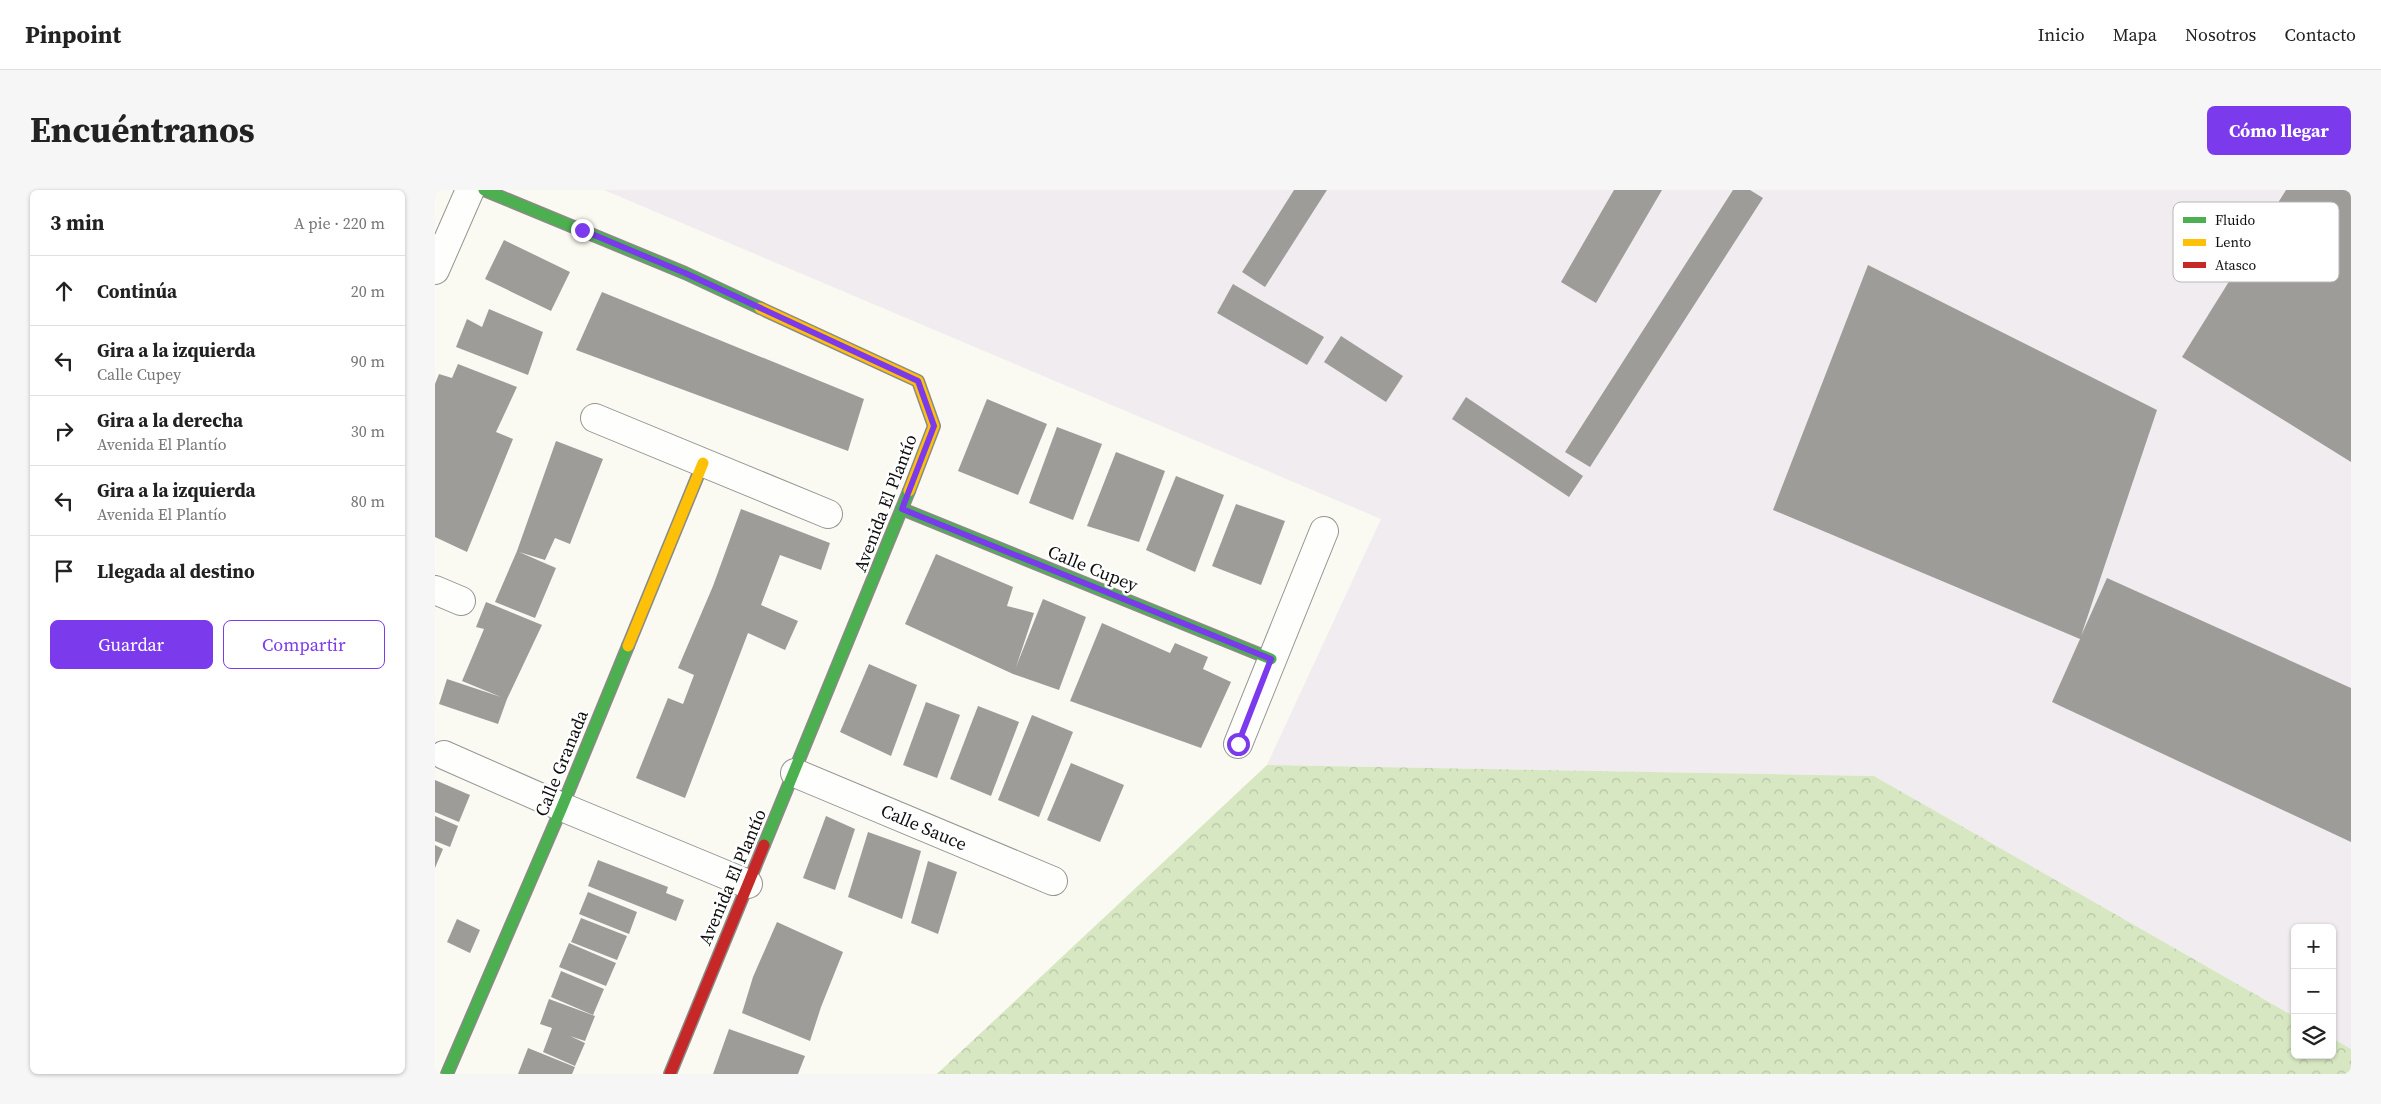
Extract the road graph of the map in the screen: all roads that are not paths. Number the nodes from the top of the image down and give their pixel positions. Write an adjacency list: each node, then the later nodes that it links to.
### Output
1 (470, 190): 3 (street)
2 (485, 190): 6 (street, Avenida El Plantío)
3 (435, 270)
4 (595, 418): 5 (street)
5 (703, 463): 7 (street); 15 (street, Calle Granada)
6 (902, 509): 11 (street, Calle Cupey); 14 (street, Avenida El Plantío)
7 (828, 514)
8 (1324, 531): 11 (street)
9 (435, 590): 10 (street)
10 (461, 601)
11 (1271, 659): 12 (street)
12 (1238, 744)
13 (444, 755): 15 (street)
14 (795, 773): 16 (street, Calle Sauce); 17 (street, Avenida El Plantío)
15 (562, 807): 17 (street); 18 (street, Calle Granada)
16 (1053, 881)
17 (748, 884): 19 (street, Avenida El Plantío)
18 (447, 1074)
19 (670, 1074)

